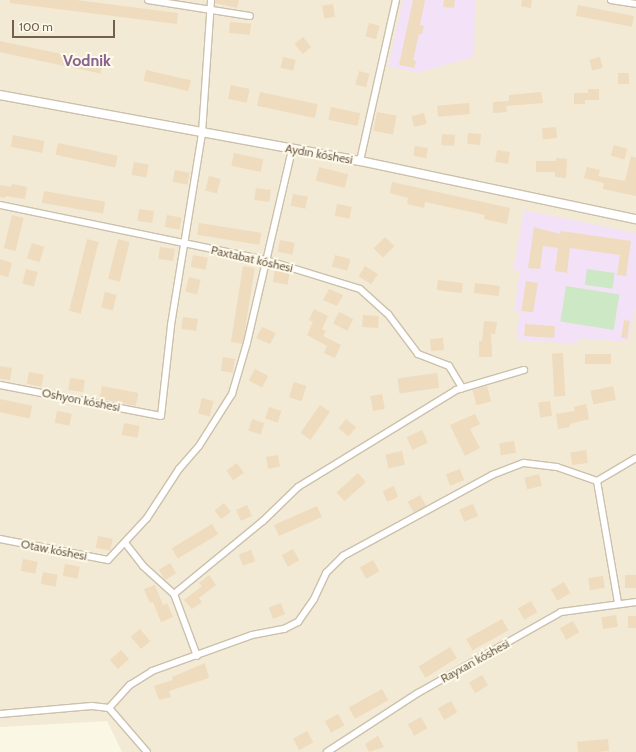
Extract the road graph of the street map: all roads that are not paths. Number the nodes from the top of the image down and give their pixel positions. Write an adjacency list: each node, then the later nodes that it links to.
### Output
1 (148, 0): 6 (street)
2 (210, 0): 6 (street)
3 (396, 0): 11 (street)
4 (611, 0): 5 (street)
5 (636, 4)
6 (209, 9): 7 (street); 9 (street)
7 (250, 16)
8 (0, 96): 9 (street, Aydın kóshesi)
9 (202, 133): 10 (street, Aydın kóshesi); 14 (street)
10 (292, 150): 11 (street, Aydın kóshesi); 15 (street)
11 (360, 161): 13 (street, Aydın kóshesi)
12 (0, 205): 14 (street, Paxtabat kóshesi)
13 (636, 219)
14 (186, 244): 15 (street, Paxtabat kóshesi); 17 (street, Oshyon kóshesi)
15 (266, 260): 18 (street, Paxtabat kóshesi); 22 (street)
16 (524, 370): 18 (street)
17 (0, 384)
18 (462, 388): 23 (street)
19 (636, 458): 20 (street)
20 (597, 481): 24 (street); 26 (street)
21 (0, 539): 22 (street, Otaw kóshesi)
22 (126, 544): 23 (street)
23 (174, 594): 26 (street)
24 (618, 602): 25 (street, Rayxan kóshesi); 30 (street, Rayxan kóshesi)
25 (636, 602)
26 (197, 656): 27 (street)
27 (109, 708): 28 (street); 29 (street)
28 (0, 714)
29 (147, 752)
30 (326, 752)

